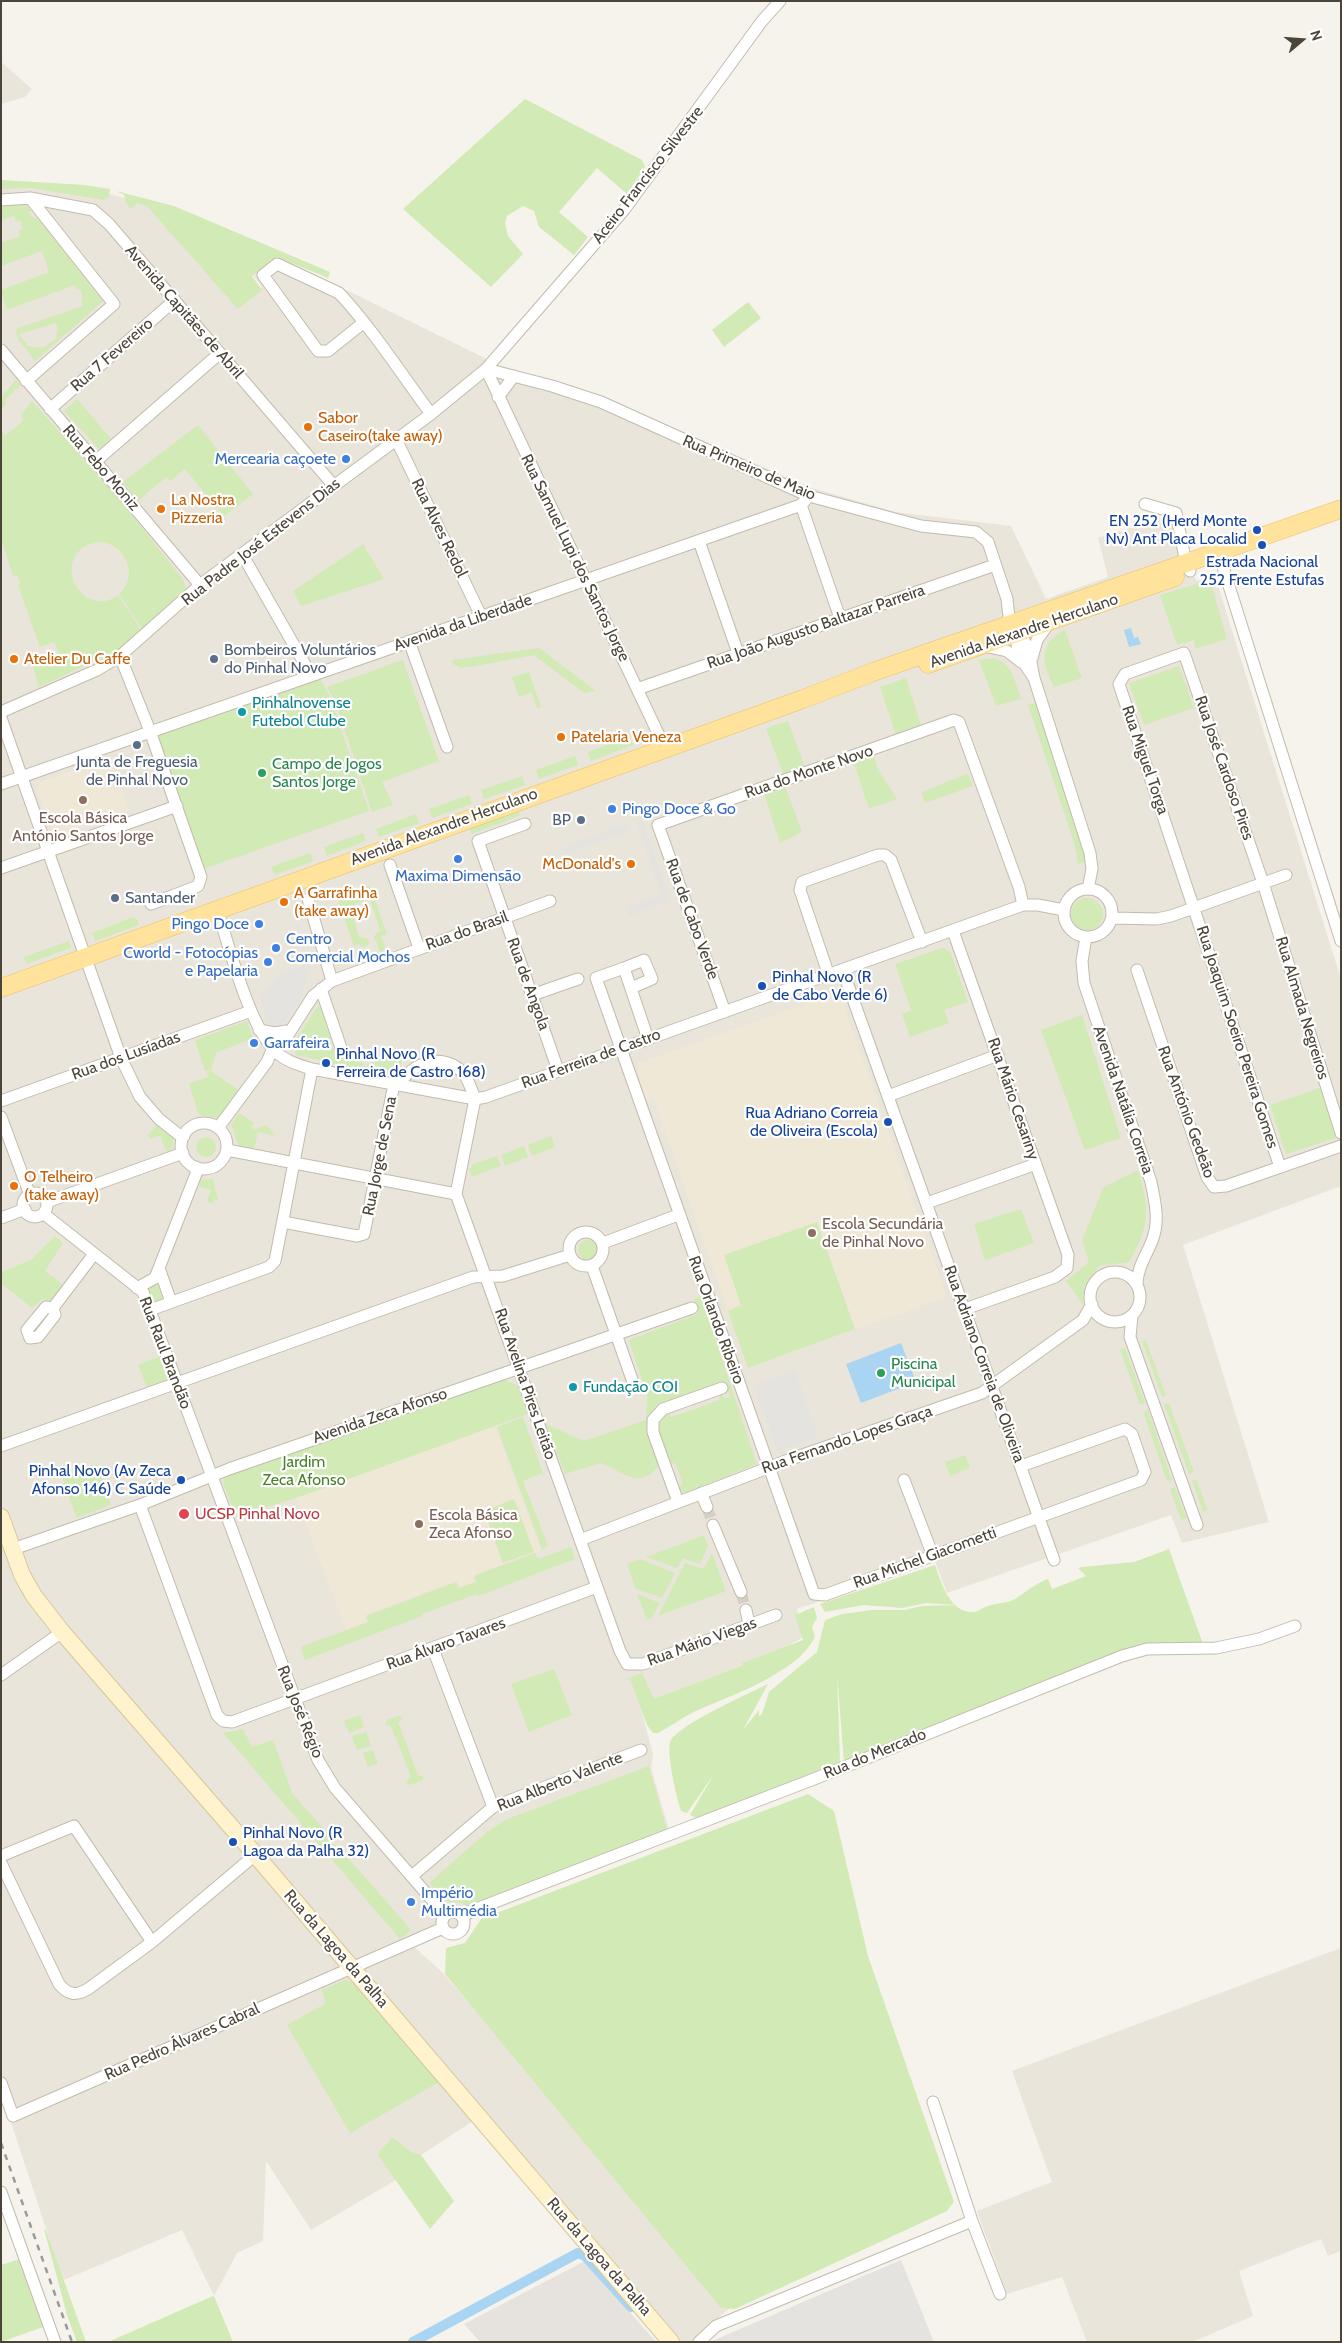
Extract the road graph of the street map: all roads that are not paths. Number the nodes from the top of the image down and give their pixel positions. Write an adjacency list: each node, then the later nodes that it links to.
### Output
1 (780, 1): 9 (street, Aceiro Francisco Silvestre)
2 (30, 198): 3 (street, Avenida Capitães de Abril); 4 (street, Avenida Capitães de Abril); 11 (street)
3 (1, 200)
4 (174, 300): 7 (street, Avenida Capitães de Abril); 13 (street, Rua 7 Fevereiro)
5 (363, 324): 5 (street); 14 (street)
6 (1, 350): 8 (street, Rua Febo Moniz)
7 (220, 353): 16 (street); 17 (street, Avenida Capitães de Abril)
8 (5, 363): 11 (street, Rua Febo Moniz)
9 (486, 369): 10 (street, Rua Primeiro de Maio); 12 (street, Rua Samuel Lupi dos Santos Jorge); 14 (street, Rua Padre José Estevens Dias)
10 (514, 376): 12 (street); 18 (street, Rua Primeiro de Maio)
11 (26, 381): 13 (street, Rua Febo Moniz)
12 (498, 397): 27 (street, Rua Samuel Lupi dos Santos Jorge)
13 (50, 409): 16 (street, Rua Febo Moniz)
14 (430, 414): 15 (street, Rua Padre José Estevens Dias)
15 (396, 439): 17 (street, Rua Padre José Estevens Dias); 29 (street, Rua Alves Redol)
16 (96, 461): 28 (street, Rua Febo Moniz)
17 (334, 486): 24 (street, Rua Padre José Estevens Dias)
18 (809, 496): 20 (street, Avenida da Liberdade); 25 (street, Rua Primeiro de Maio)
19 (1145, 504): 26 (street)
20 (801, 505): 22 (street, Avenida da Liberdade); 30 (street)
21 (1341, 509): 23 (main road, Avenida Alexandre Herculano)
22 (699, 541): 27 (street, Avenida da Liberdade); 35 (street)
23 (1218, 553): 26 (main road, Avenida Alexandre Herculano); 69 (street)
24 (242, 554): 28 (street, Rua Padre José Estevens Dias); 39 (street)
25 (995, 565): 30 (street, Rua João Augusto Baltazar Parreira); 32 (street, Rua Primeiro de Maio)
26 (1188, 566): 31 (main road, Avenida Alexandre Herculano); 32 (main road, Avenida Alexandre Herculano)
27 (587, 580): 29 (street, Avenida da Liberdade); 40 (street, Rua Samuel Lupi dos Santos Jorge)
28 (200, 585): 37 (street, Rua Padre José Estevens Dias)
29 (481, 616): 33 (street, Avenida da Liberdade)
30 (840, 618): 35 (street, Rua João Augusto Baltazar Parreira)
31 (1049, 622): 32 (main road, Avenida Alexandre Herculano); 38 (street)
32 (1017, 627): 34 (main road, Avenida Alexandre Herculano); 38 (street); 41 (main road, Avenida Alexandre Herculano)
33 (409, 642): 39 (street, Avenida da Liberdade); 45 (street)
34 (982, 646): 38 (street); 41 (main road, Avenida Alexandre Herculano)
35 (738, 653): 40 (street, Rua João Augusto Baltazar Parreira)
36 (1184, 653): 56 (street, Rua José Cardoso Pires); 62 (street, Rua Miguel Torga)
37 (120, 656): 42 (street, Rua Padre José Estevens Dias); 44 (street)
38 (1030, 670): 57 (street)
39 (311, 675): 44 (street, Avenida da Liberdade)
40 (637, 689): 46 (street, Rua Samuel Lupi dos Santos Jorge)
41 (802, 699): 46 (main road, Avenida Alexandre Herculano)
42 (1, 712)
43 (1, 718): 47 (street)
44 (150, 731): 47 (street, Avenida da Liberdade); 49 (street)
45 (447, 747)
46 (665, 748): 63 (main road, Avenida Alexandre Herculano)
47 (23, 777): 48 (street, Avenida da Liberdade); 52 (street)
48 (1, 784)
49 (177, 806): 52 (street); 60 (street)
50 (525, 824): 65 (street, Rua de Angola)
51 (658, 825): 61 (street, Rua do Monte Novo); 84 (street, Rua de Cabo Verde)
52 (49, 850): 54 (street); 72 (street)
53 (390, 865): 71 (street)
54 (1, 868)
55 (1286, 876): 56 (street)
56 (1263, 883): 62 (street); 102 (street, Rua Almada Negreiros)
57 (1088, 889): 64 (street); 66 (street)
58 (308, 899): 78 (street)
59 (550, 901): 65 (street, Rua do Brasil)
60 (151, 904)
61 (1023, 905): 64 (street, Rua Ferreira de Castro); 67 (street, Rua Ferreira de Castro)
62 (1195, 906): 66 (street); 110 (street, Rua Joaquim Soeiro Pereira Gomes)
63 (217, 910): 72 (main road, Avenida Alexandre Herculano); 83 (street, Rua Ferreira de Castro)
64 (1064, 910): 68 (street)
65 (504, 918): 71 (street, Rua do Brasil); 82 (street, Rua de Angola)
66 (1112, 918): 68 (street)
67 (953, 931): 70 (street, Rua Ferreira de Castro); 91 (street, Rua Mário Cesariny)
68 (1086, 937): 124 (street, Avenida Natália Correia)
69 (1341, 941)
70 (922, 942): 75 (street, Rua Ferreira de Castro); 76 (street)
71 (419, 948): 78 (street, Rua do Brasil)
72 (86, 957): 79 (main road, Avenida Alexandre Herculano); 92 (street)
73 (624, 968): 80 (street); 80 (street); 90 (street, Rua Orlando Ribeiro)
74 (1137, 970): 110 (street, Rua António Gedeão)
75 (843, 971): 76 (street, Rua Ferreira de Castro); 97 (street, Rua Adriano Correia de Oliveira)
76 (830, 976): 84 (street, Rua Ferreira de Castro)
77 (578, 979): 82 (street)
78 (332, 981): 81 (street, Rua do Brasil)
79 (1, 988)
80 (631, 988): 87 (street)
81 (321, 989): 86 (street, Rua do Brasil); 89 (street)
82 (532, 995): 95 (street, Rua de Angola)
83 (251, 1012): 85 (street, Rua Ferreira de Castro); 92 (street, Rua dos Lusíadas)
84 (725, 1012): 87 (street, Rua Ferreira de Castro)
85 (259, 1030): 86 (street); 88 (street, Rua Ferreira de Castro)
86 (288, 1032): 88 (street, Rua do Brasil); 93 (street)
87 (648, 1039): 90 (street, Rua Ferreira de Castro)
88 (273, 1048): 93 (street, Rua Ferreira de Castro); 101 (street, Rua do Brasil)
89 (341, 1048)
90 (620, 1048): 95 (street, Rua Ferreira de Castro); 118 (street, Rua Orlando Ribeiro)
91 (998, 1055): 97 (street); 108 (street, Rua Mário Cesariny)
92 (121, 1058): 99 (street, Rua dos Lusíadas); 103 (street)
93 (293, 1062): 94 (street, Rua Ferreira de Castro)
94 (312, 1069): 96 (street, Rua Ferreira de Castro); 107 (street)
95 (558, 1070): 98 (street, Rua Ferreira de Castro)
96 (396, 1084): 98 (street, Rua Ferreira de Castro); 98 (street); 111 (street, Rua Jorge de Sena)
97 (888, 1096): 115 (street, Rua Adriano Correia de Oliveira)
98 (475, 1099): 112 (street)
99 (1, 1101)
100 (1, 1117): 113 (street)
101 (218, 1128): 103 (street); 105 (street)
102 (1341, 1133)
103 (184, 1136): 106 (street)
104 (1341, 1146): 110 (street)
105 (227, 1150): 107 (street); 109 (street)
106 (183, 1152): 109 (street); 114 (street)
107 (296, 1163): 111 (street); 120 (street)
108 (1036, 1164): 115 (street); 136 (street, Rua Mário Cesariny)
109 (196, 1167): 126 (street)
110 (1280, 1167)
111 (376, 1179): 112 (street); 120 (street, Rua Jorge de Sena)
112 (456, 1194): 128 (street, Rua Avelina Pires Leitão)
113 (30, 1195): 114 (street); 116 (street)
114 (47, 1202): 117 (street)
115 (927, 1203): 136 (street, Rua Adriano Correia de Oliveira)
116 (24, 1209): 117 (street); 119 (street)
117 (44, 1214): 122 (street, Rua Raul Brandão)
118 (678, 1215): 121 (street); 149 (street, Rua Orlando Ribeiro)
119 (1, 1218)
120 (283, 1222): 131 (street)
121 (603, 1243): 123 (street); 125 (street)
122 (94, 1254): 130 (street, Rua Raul Brandão); 133 (street)
123 (570, 1255): 125 (street); 128 (street)
124 (1142, 1262): 127 (street); 129 (street, Avenida Natália Correia)
125 (592, 1266): 140 (street)
126 (159, 1268): 130 (street); 131 (street)
127 (1123, 1273): 129 (street); 132 (street)
128 (488, 1278): 142 (street, Rua Avelina Pires Leitão); 143 (street)
129 (1137, 1285): 137 (street)
130 (137, 1288): 135 (street, Rua Raul Brandão)
131 (171, 1302): 135 (street)
132 (1092, 1304): 138 (street, Rua Fernando Lopes Graça); 139 (street)
133 (53, 1308)
134 (692, 1308): 140 (street, Avenida Zeca Afonso)
135 (150, 1310): 143 (street, Rua Raul Brandão)
136 (965, 1310): 145 (street, Rua Adriano Correia de Oliveira)
137 (1132, 1316): 139 (street); 141 (street)
138 (1083, 1320): 139 (street); 145 (street, Rua Fernando Lopes Graça)
139 (1107, 1320): 141 (street)
140 (616, 1334): 142 (street, Avenida Zeca Afonso); 144 (street)
141 (1130, 1337): 159 (street)
142 (518, 1368): 150 (street, Avenida Zeca Afonso); 160 (street, Rua Avelina Pires Leitão)
143 (178, 1383): 147 (street); 150 (street, Rua Raul Brandão)
144 (634, 1385)
145 (992, 1387): 148 (street, Rua Adriano Correia de Oliveira); 149 (street, Rua Fernando Lopes Graça)
146 (722, 1388): 153 (street)
147 (1, 1446)
148 (1021, 1466): 157 (street, Rua Adriano Correia de Oliveira); 157 (street, Rua Michel Giacometti)
149 (769, 1468): 152 (street, Rua Fernando Lopes Graça); 165 (street, Rua Orlando Ribeiro)
150 (212, 1476): 154 (street, Avenida Zeca Afonso); 175 (street, Rua José Régio)
151 (904, 1480): 162 (street)
152 (702, 1493): 153 (street, Rua Fernando Lopes Graça); 155 (street)
153 (678, 1502): 160 (street, Rua Fernando Lopes Graça)
154 (140, 1505): 161 (street, Avenida Zeca Afonso); 175 (street, Rua Álvaro Tavares)
155 (707, 1507)
156 (1, 1517): 161 (street, Rua da Lagoa da Palha)
157 (1039, 1517): 162 (street, Rua Michel Giacometti); 163 (street, Rua Adriano Correia de Oliveira)
158 (713, 1525): 166 (street)
159 (1197, 1525)
160 (580, 1540): 164 (street, Rua Avelina Pires Leitão)
161 (13, 1548): 171 (street, Rua da Lagoa da Palha)
162 (933, 1556): 165 (street, Rua Michel Giacometti)
163 (1054, 1560)
164 (597, 1587): 172 (street, Rua Álvaro Tavares); 173 (street, Rua Avelina Pires Leitão)
165 (812, 1591)
166 (740, 1592)
167 (746, 1610): 169 (street)
168 (776, 1614): 169 (street, Rua Mário Viegas)
169 (749, 1624): 173 (street, Rua Mário Viegas)
170 (1295, 1626): 183 (street, Rua do Mercado)
171 (62, 1632): 174 (street); 178 (street, Rua da Lagoa da Palha)
172 (432, 1649): 175 (street, Rua Álvaro Tavares); 177 (street)
173 (627, 1664)
174 (1, 1675)
175 (294, 1700): 181 (street, Rua José Régio)
176 (642, 1750): 177 (street, Rua Alberto Valente)
177 (493, 1807): 181 (street, Rua Alberto Valente)
178 (255, 1854): 185 (street); 186 (street, Rua da Lagoa da Palha)
179 (1, 1856): 185 (street)
180 (1, 1863): 185 (street)
181 (412, 1876): 182 (street, Rua José Régio)
182 (445, 1915): 183 (street); 184 (street)
183 (462, 1917): 184 (street)
184 (443, 1928): 186 (street)
185 (152, 1942)
186 (351, 1967): 187 (street, Rua Pedro Álvares Cabral); 193 (street, Rua da Lagoa da Palha)
187 (1, 2083)
188 (933, 2102): 190 (street)
189 (1, 2192): 192 (street)
190 (972, 2221): 191 (street); 194 (street)
191 (1000, 2294)
192 (55, 2342)
193 (671, 2342)
194 (699, 2342)

